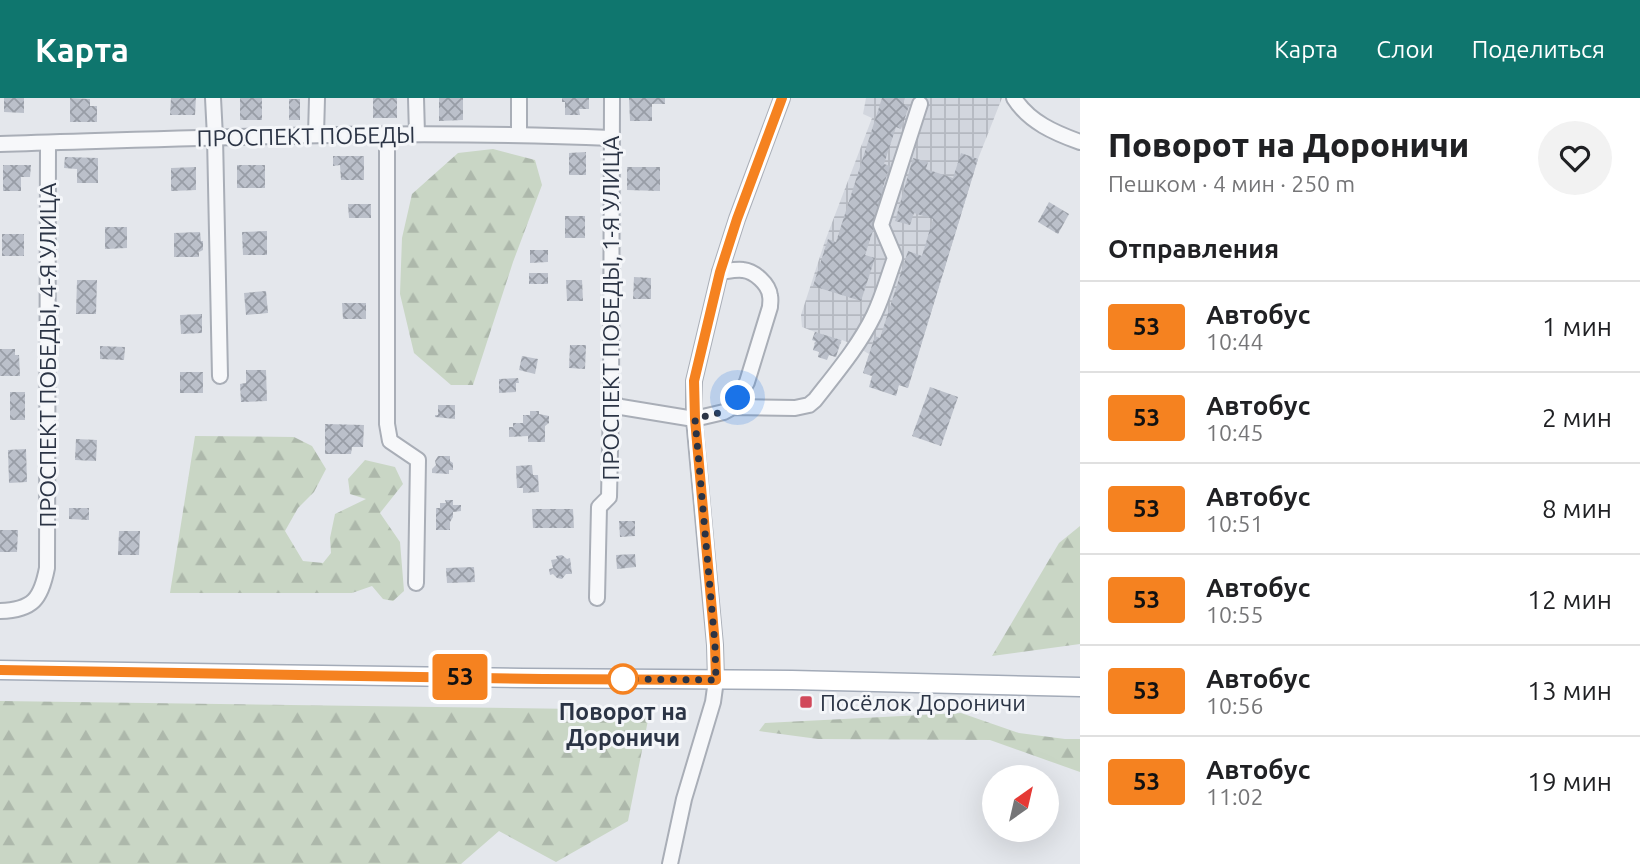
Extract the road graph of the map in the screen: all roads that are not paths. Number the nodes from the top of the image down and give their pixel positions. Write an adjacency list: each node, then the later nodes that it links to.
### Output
1 (213, 98): 13 (street)
2 (317, 98): 12 (street)
3 (416, 98): 10 (street)
4 (519, 98): 11 (street)
5 (612, 98): 14 (street, ПРОСПЕКТ ПОБЕДЫ, 1-Я УЛИЦА)
6 (782, 98): 18 (street)
7 (1014, 98): 15 (street)
8 (920, 104): 21 (street)
9 (387, 134): 10 (street, ПРОСПЕКТ ПОБЕДЫ); 12 (street, ПРОСПЕКТ ПОБЕДЫ); 23 (street)
10 (417, 134): 11 (street, ПРОСПЕКТ ПОБЕДЫ)
11 (519, 134): 14 (street, ПРОСПЕКТ ПОБЕДЫ)
12 (316, 135): 13 (street, ПРОСПЕКТ ПОБЕДЫ)
13 (215, 137): 16 (street, ПРОСПЕКТ ПОБЕДЫ); 19 (street)
14 (611, 138): 20 (street, ПРОСПЕКТ ПОБЕДЫ, 1-Я УЛИЦА)
15 (1080, 142)
16 (48, 143): 17 (street, ПРОСПЕКТ ПОБЕДЫ); 25 (street, ПРОСПЕКТ ПОБЕДЫ, 4-Я УЛИЦА)
17 (0, 144)
18 (720, 272): 21 (street); 22 (street)
19 (220, 376)
20 (611, 402): 22 (street); 24 (street, ПРОСПЕКТ ПОБЕДЫ, 1-Я УЛИЦА)
21 (733, 407): 22 (street)
22 (695, 419): 27 (street)
23 (416, 583)
24 (597, 598)
25 (0, 611)
26 (0, 670): 27 (main road)
27 (716, 680): 28 (main road); 29 (street)
28 (1080, 687)
29 (670, 864)

